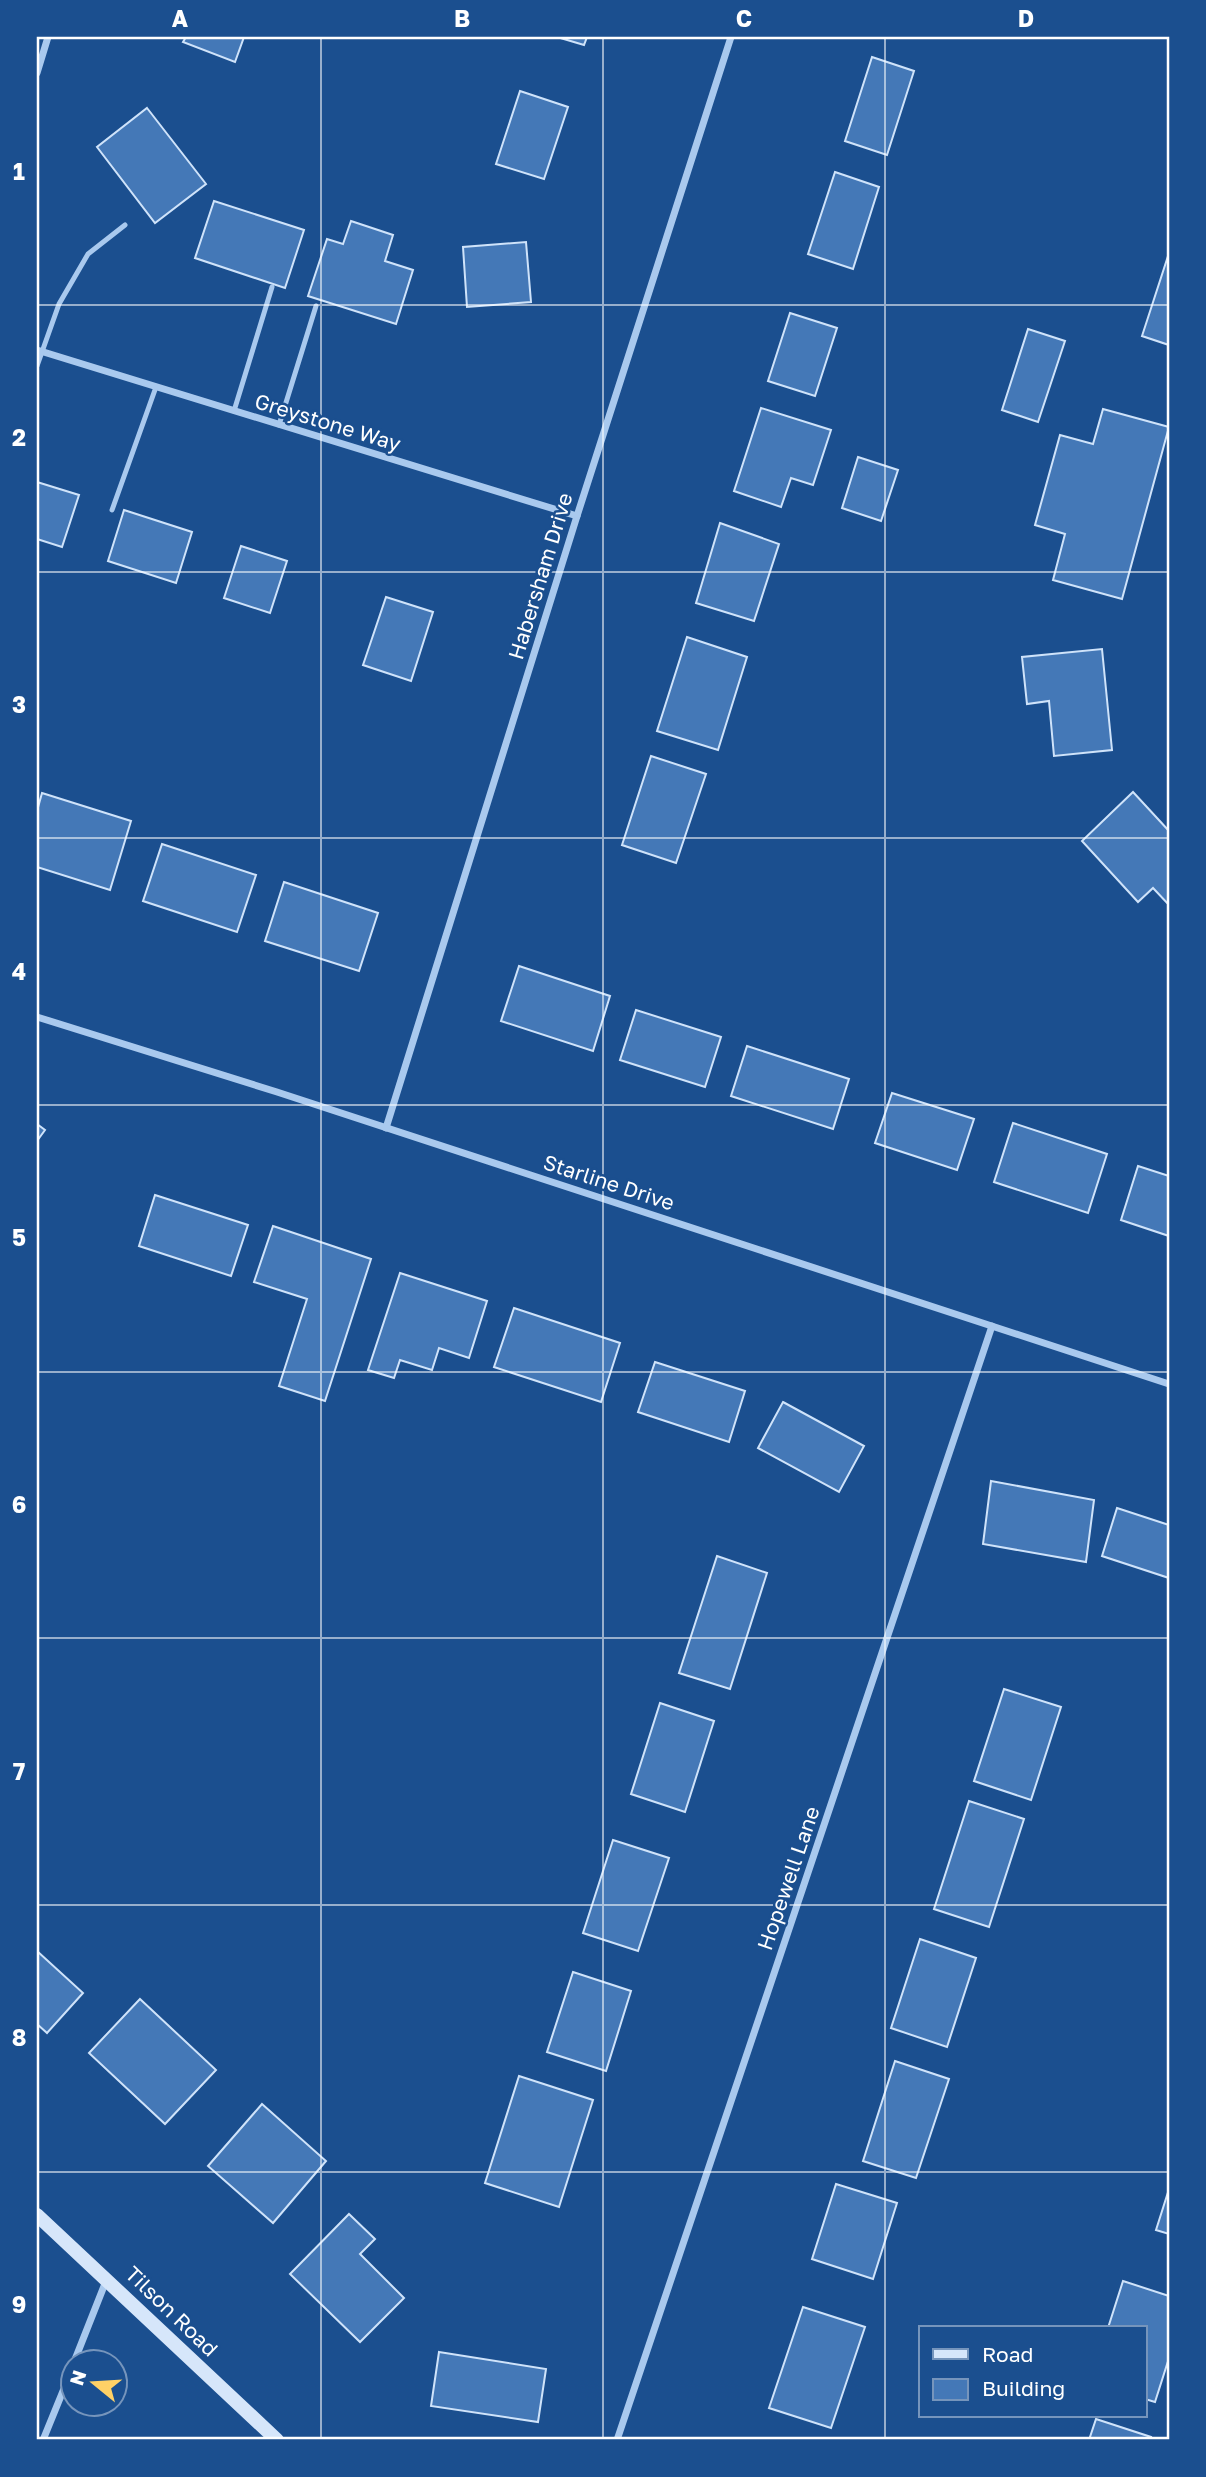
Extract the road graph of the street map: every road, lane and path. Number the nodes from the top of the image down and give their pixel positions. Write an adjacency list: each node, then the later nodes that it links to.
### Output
1 (48, 37): 3 (street)
2 (731, 37): 13 (street, Habersham Drive)
3 (37, 73)
4 (125, 225): 7 (lane)
5 (272, 287): 10 (lane)
6 (316, 306): 11 (lane)
7 (39, 351): 8 (lane); 9 (street, Greystone Way)
8 (37, 366)
9 (156, 387): 10 (street, Greystone Way); 12 (lane)
10 (234, 411): 11 (street, Greystone Way)
11 (279, 425): 13 (street, Greystone Way)
12 (112, 510)
13 (577, 516): 15 (street, Habersham Drive)
14 (37, 1017): 15 (street, Starline Drive)
15 (386, 1128): 16 (street, Starline Drive)
16 (992, 1326): 17 (street, Starline Drive); 24 (street, Hopewell Lane)
17 (1169, 1384)
18 (37, 2215): 19 (street, Tilson Road)
19 (107, 2278): 20 (street); 23 (street, Tilson Road)
20 (80, 2348)
21 (60, 2397): 22 (street)
22 (43, 2440)
23 (277, 2440)
24 (617, 2440)

